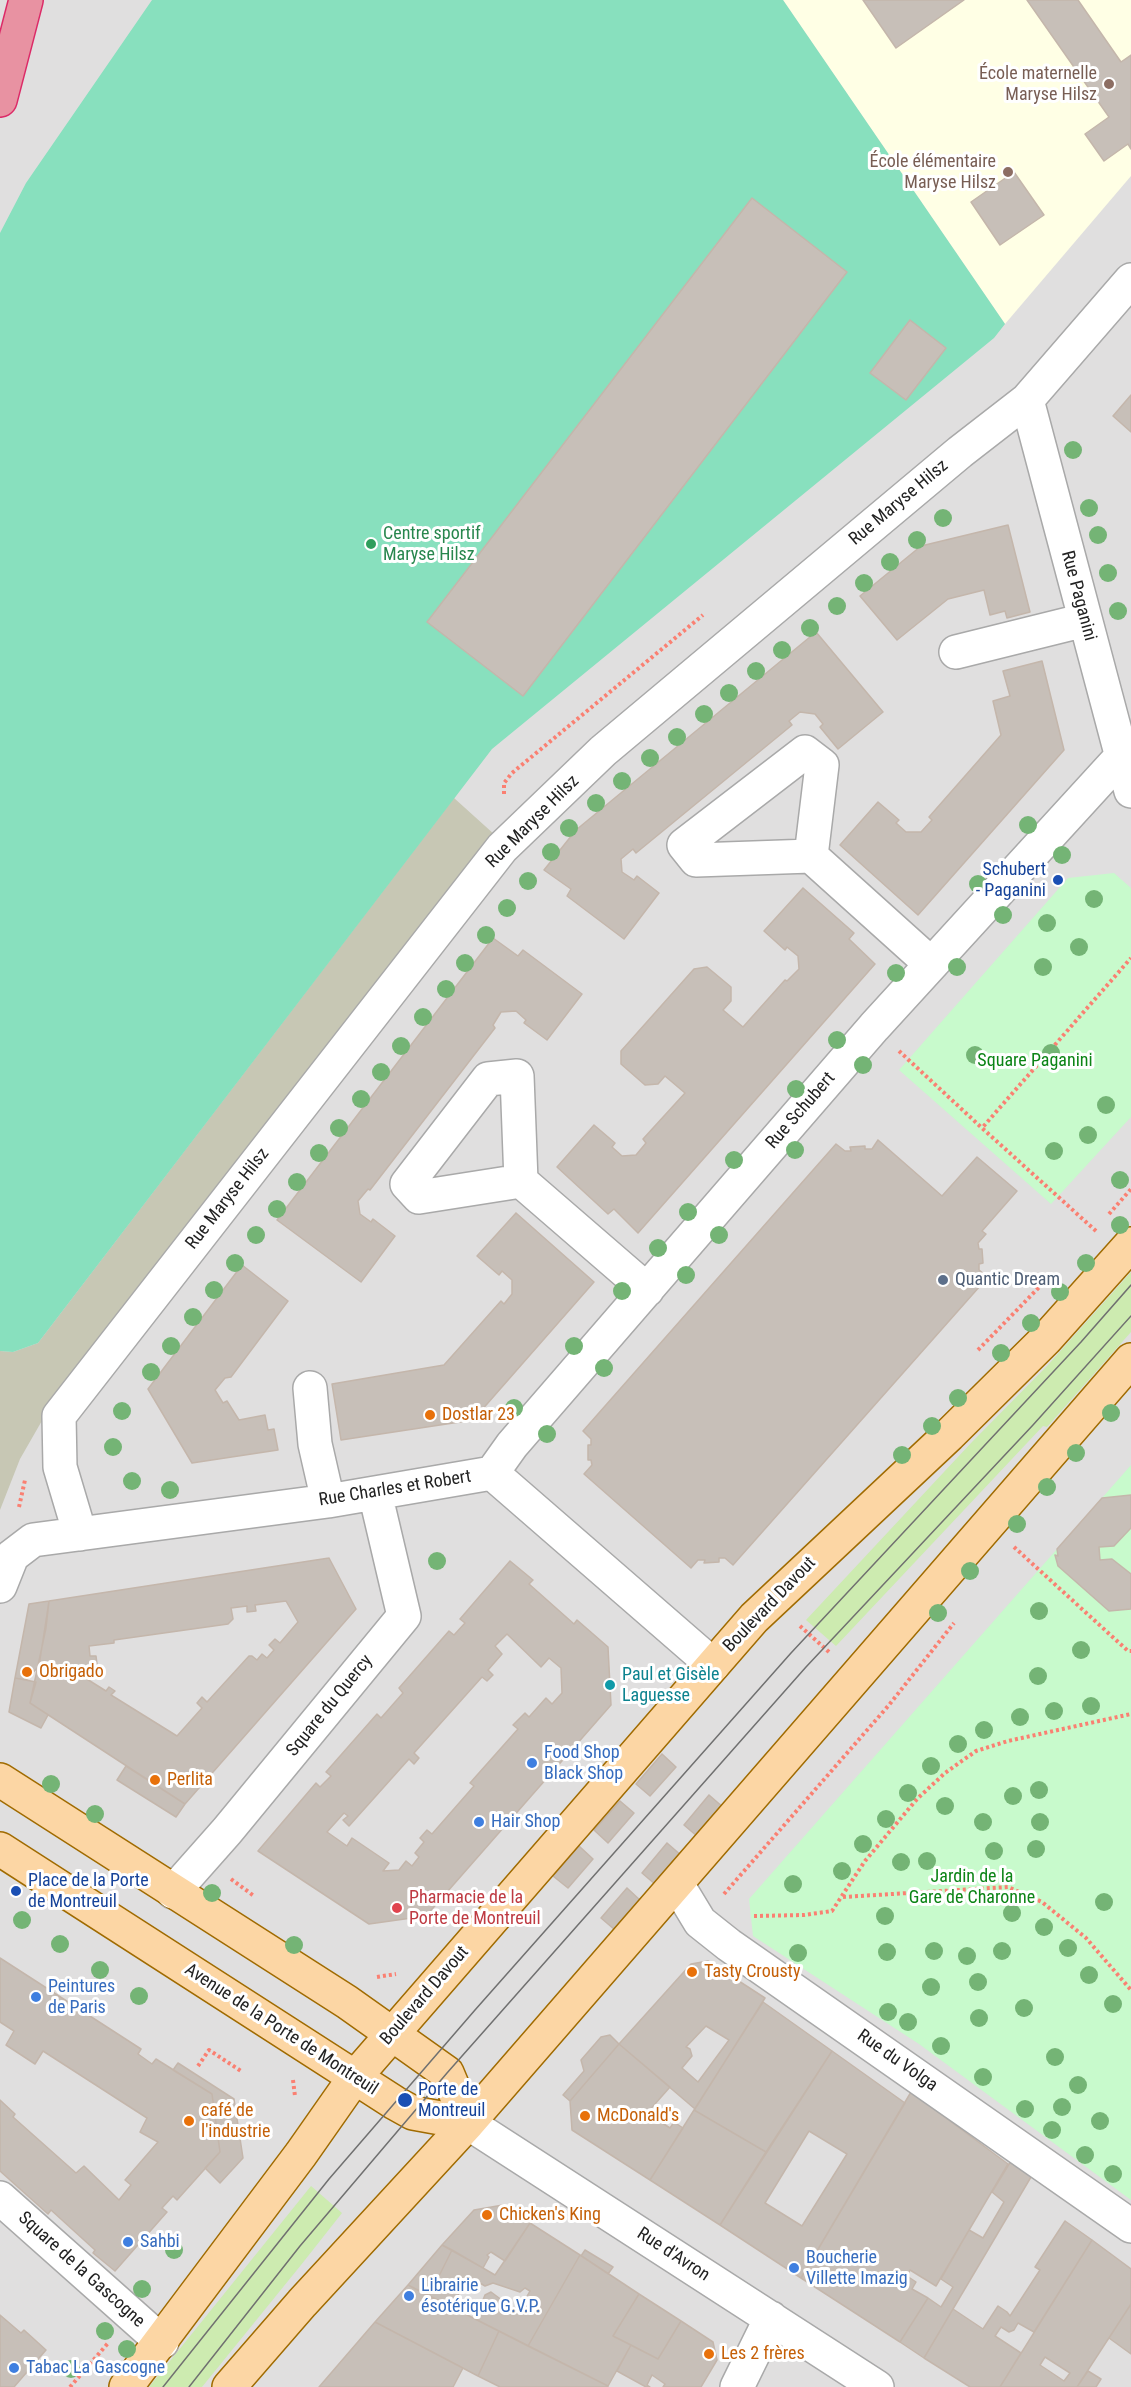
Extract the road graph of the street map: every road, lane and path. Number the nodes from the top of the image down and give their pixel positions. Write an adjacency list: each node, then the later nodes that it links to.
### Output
1 (5, 0): 3 (highway)
2 (26, 0): 4 (highway)
3 (0, 9)
4 (0, 100)
5 (1131, 280): 6 (street, Rue Maryse Hilsz)
6 (1027, 400): 7 (street, Rue Paganini); 25 (street, Rue Maryse Hilsz)
7 (1085, 620): 8 (street); 9 (street, Rue Paganini)
8 (956, 652)
9 (1126, 752): 10 (street, Rue Paganini); 13 (street, Rue Schubert)
10 (1131, 791)
11 (811, 856): 13 (street)
12 (1131, 958): 15 (path)
13 (931, 964): 14 (street, Rue Schubert)
14 (874, 1027): 15 (path); 18 (street, Rue Schubert)
15 (982, 1128): 17 (path)
16 (521, 1181): 18 (street)
17 (1127, 1249): 30 (main road, Boulevard Davout)
18 (647, 1290): 21 (street, Rue Schubert)
19 (1131, 1360): 24 (main road)
20 (310, 1388): 23 (street)
21 (492, 1473): 22 (street, Rue Charles et Robert); 30 (street, Rue Charles et Robert)
22 (375, 1493): 23 (street, Rue Charles et Robert); 37 (street, Square du Quercy)
23 (328, 1501): 25 (street, Rue Charles et Robert)
24 (989, 1524): 28 (path); 36 (main road)
25 (80, 1534): 26 (street)
26 (0, 1586)
27 (792, 1619): 29 (path)
28 (1131, 1651)
29 (831, 1654)
30 (713, 1665): 43 (main road, Boulevard Davout)
31 (889, 1705): 41 (path)
32 (1131, 1714): 39 (path)
33 (0, 1780): 37 (main road)
34 (0, 1850): 46 (main road, Avenue de la Porte de Montreuil)
35 (228, 1877): 38 (path)
36 (677, 1884): 41 (street, Rue du Volga); 47 (main road)
37 (173, 1892): 43 (main road)
38 (254, 1896)
39 (842, 1897): 40 (path); 42 (path)
40 (752, 1916)
41 (700, 1922): 49 (street, Rue du Volga)
42 (1131, 1990)
43 (392, 2034): 46 (main road, Boulevard Davout); 47 (main road)
44 (198, 2066): 45 (path)
45 (241, 2071)
46 (355, 2077): 47 (main road, Avenue de la Porte de Montreuil); 51 (main road, Boulevard Davout)
47 (468, 2123): 50 (street, Rue d'Avron); 53 (main road)
48 (0, 2198): 51 (street, Square de la Gascogne)
49 (1131, 2226)
50 (771, 2318): 54 (street); 55 (street, Rue d'Avron)
51 (162, 2342): 52 (main road, Boulevard Davout)
52 (126, 2387)
53 (229, 2387)
54 (737, 2387)
55 (877, 2387)

